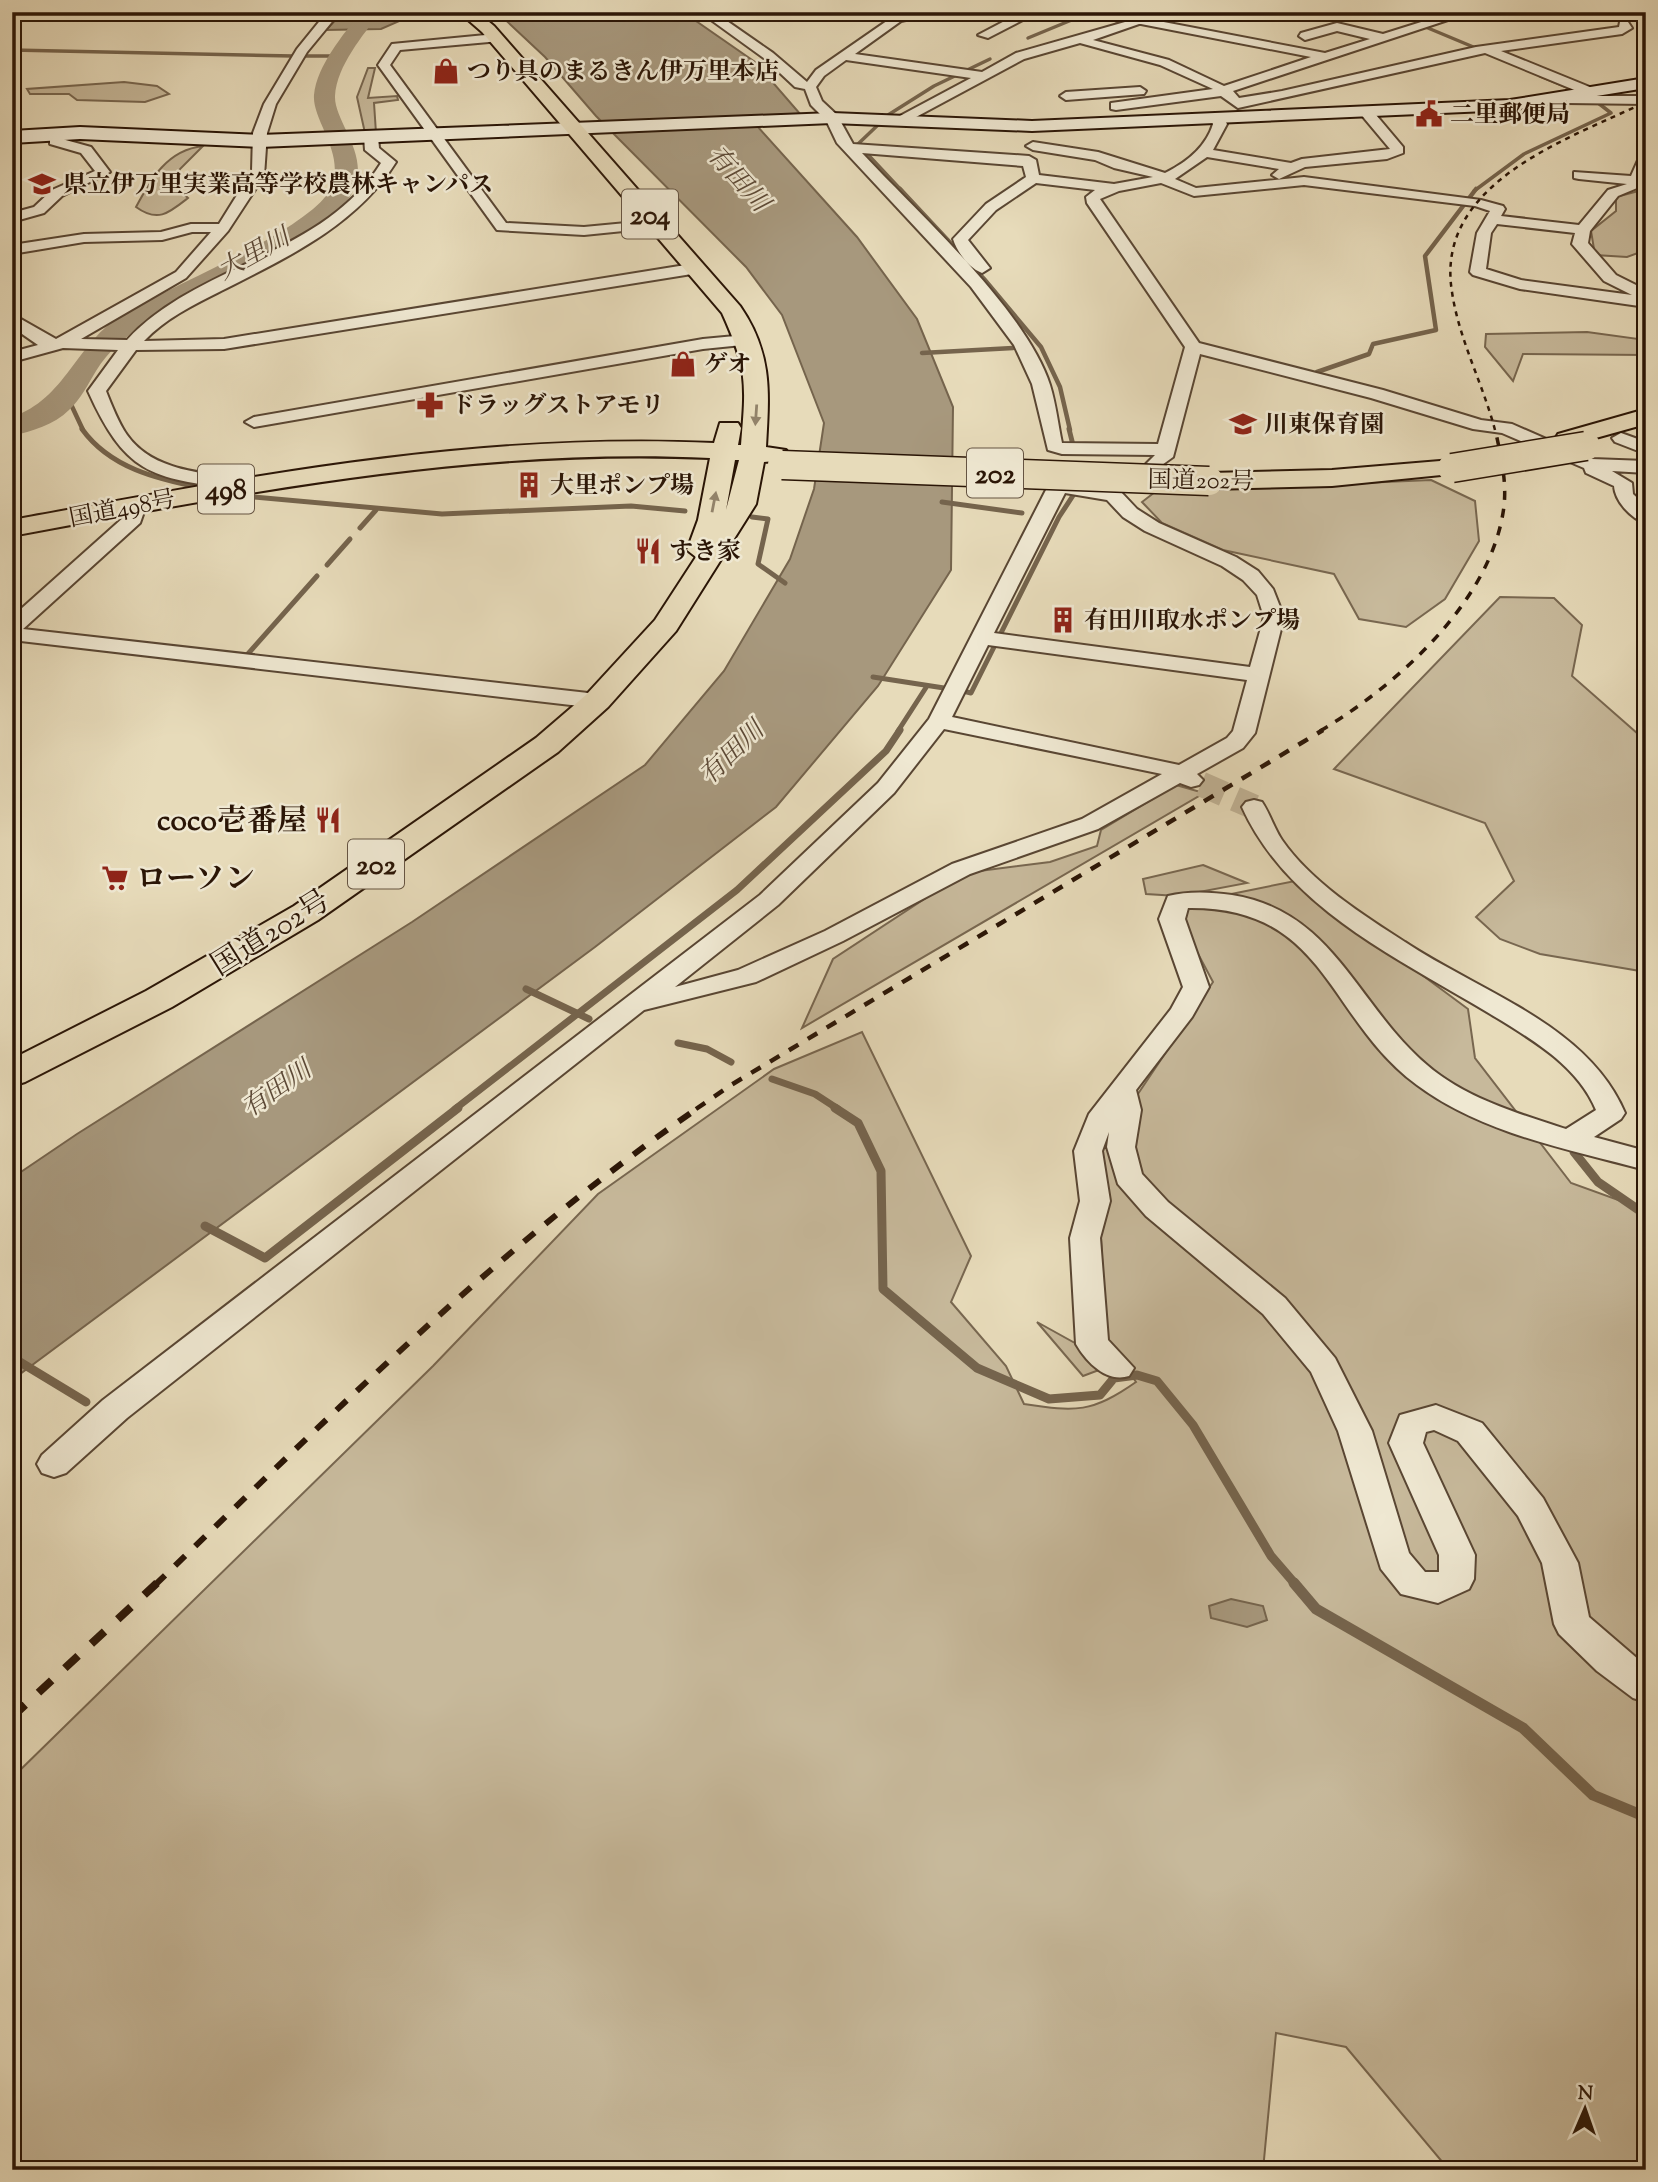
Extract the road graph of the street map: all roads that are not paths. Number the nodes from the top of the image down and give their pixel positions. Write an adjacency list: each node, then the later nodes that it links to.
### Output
1 (334, 12): 44 (street)
2 (450, 12): 16 (highway, 204)
3 (467, 12): 16 (highway, 204)
4 (706, 12): 24 (street)
5 (938, 12): 9 (street)
6 (1032, 12): 13 (street)
7 (1080, 12): 10 (street)
8 (1466, 12): 12 (street)
9 (901, 14): 19 (street)
10 (1145, 17): 17 (street); 20 (street)
11 (1624, 24): 18 (street)
12 (1422, 25): 15 (street); 18 (street)
13 (984, 35)
14 (1305, 36): 15 (street)
15 (1383, 38): 20 (street)
16 (489, 39): 39 (highway, 204); 41 (street)
17 (1081, 40): 21 (street); 27 (street)
18 (1481, 50): 27 (street); 29 (street)
19 (844, 56): 21 (street); 24 (street)
20 (1326, 56): 27 (street)
21 (985, 76): 36 (street)
22 (1646, 83): 29 (street)
23 (1093, 84): 26 (street)
24 (810, 87): 34 (street)
25 (1163, 89): 26 (street)
26 (1105, 93): 28 (street); 31 (street)
27 (1229, 94): 31 (street); 33 (street)
28 (1066, 96)
29 (1595, 99): 30 (street); 32 (street)
30 (1646, 100)
31 (1116, 106): 37 (street)
32 (1366, 112): 33 (street); 50 (street)
33 (1251, 117): 35 (street)
34 (827, 118): 36 (street); 39 (street); 46 (street)
35 (1217, 118): 37 (street); 47 (street)
36 (903, 120): 38 (street)
37 (1130, 122): 38 (street)
38 (1032, 126): 45 (street)
39 (566, 129): 41 (street); 59 (highway, 204)
40 (55, 134): 42 (street); 44 (street); 57 (street)
41 (436, 134): 43 (street); 59 (street)
42 (12, 137)
43 (365, 137): 44 (street); 72 (street)
44 (260, 141): 60 (street)
45 (1033, 146): 49 (street); 52 (street)
46 (858, 149): 49 (street); 62 (street)
47 (1204, 152): 50 (street); 52 (street)
48 (1646, 158): 55 (street)
49 (1029, 162): 53 (street)
50 (1289, 167): 54 (street)
51 (1579, 175): 55 (street)
52 (1166, 177): 54 (street); 56 (street)
53 (1033, 178): 56 (street); 63 (street)
54 (1279, 181): 58 (street)
55 (1639, 181): 61 (street)
56 (1113, 188): 73 (street)
57 (12, 218)
58 (1492, 219): 61 (street); 68 (street)
59 (651, 224): 65 (highway, 204)
60 (223, 228): 64 (street); 71 (street)
61 (1583, 230): 67 (street)
62 (935, 239): 63 (street); 66 (street)
63 (960, 239): 66 (street)
64 (12, 250)
65 (690, 269): 70 (highway, 204); 72 (street)
66 (985, 282): 83 (street)
67 (1646, 296)
68 (1646, 302)
69 (12, 319): 71 (street)
70 (736, 341): 75 (highway, 204); 78 (street); 85 (highway, 204, one-way to 85)
71 (62, 344): 72 (street); 74 (street)
72 (134, 346): 87 (street)
73 (1194, 347): 81 (street); 83 (street)
74 (12, 357)
75 (732, 362)
76 (731, 414): 84 (highway, 国道202号)
77 (1646, 416): 81 (highway, 国道202号 / 202)
78 (254, 422)
79 (1646, 431): 80 (highway, 国道202号 / 202)
80 (1621, 438): 81 (highway, 国道202号 / 202); 82 (street)
81 (1580, 449): 85 (highway, 国道202号 / 202, bridge); 86 (street); 90 (street)
82 (1646, 449)
83 (1166, 450): 88 (street)
84 (724, 457): 85 (highway, 国道498号); 87 (highway, 国道498号 / 498); 92 (highway, 国道202号 / 202, one-way to 84)
85 (752, 458): 92 (highway, 国道202号 / 202)
86 (1646, 467)
87 (245, 485): 89 (highway, 国道498号 / 498)
88 (1113, 495): 95 (street); 96 (street)
89 (136, 506): 91 (highway, 国道498号 / 498); 93 (street)
90 (1646, 517)
91 (12, 528)
92 (689, 588): 97 (highway, 国道202号 / 202)
93 (12, 628)
94 (12, 634): 97 (street)
95 (994, 639): 96 (street); 98 (street)
96 (1259, 675): 99 (street)
97 (597, 701): 102 (highway, 国道202号 / 202)
98 (939, 721): 99 (street); 101 (street)
99 (1191, 779): 101 (street)
100 (1254, 807): 104 (street)
101 (638, 1004): 107 (street)
102 (12, 1074)
103 (1122, 1089): 104 (street); 106 (street); 108 (street)
104 (1571, 1139): 105 (street)
105 (1646, 1160)
106 (1118, 1368)
107 (54, 1464)
108 (1646, 1687)

